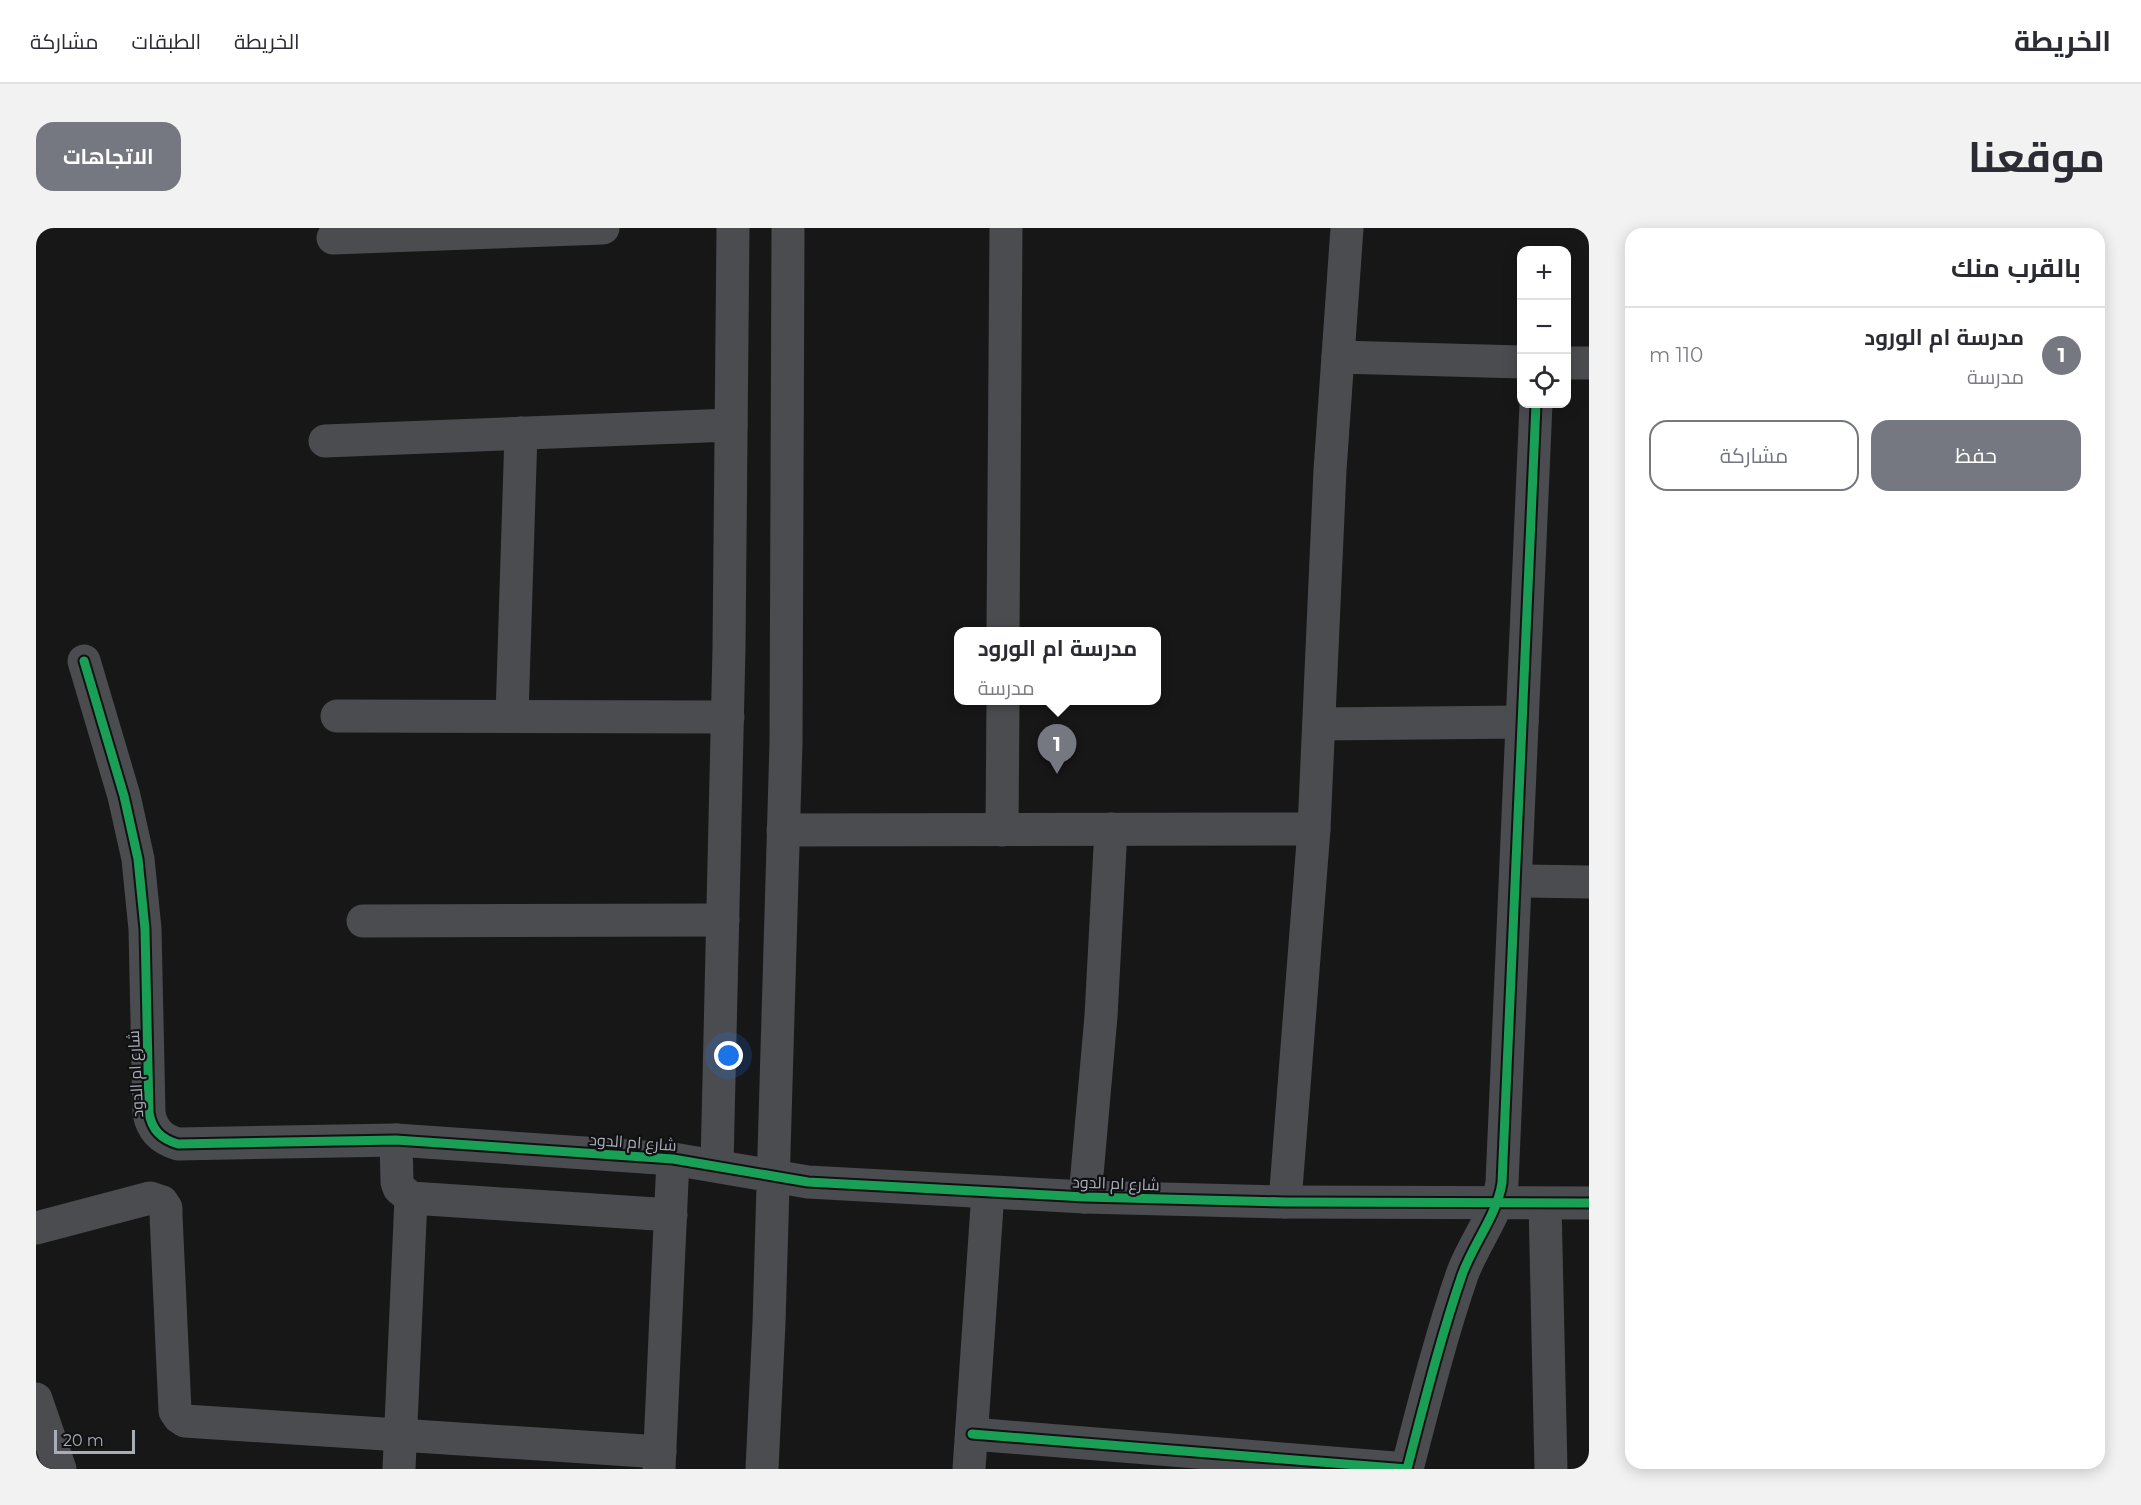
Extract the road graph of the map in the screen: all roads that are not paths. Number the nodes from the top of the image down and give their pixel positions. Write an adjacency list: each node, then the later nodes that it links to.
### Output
1 (603, 228): 6 (street)
2 (733, 228): 12 (street)
3 (788, 228): 25 (street)
4 (1005, 228): 15 (street)
5 (1347, 228): 7 (street)
6 (333, 238)
7 (1338, 357): 8 (street); 22 (street)
8 (1517, 362)
9 (1571, 363): 10 (street)
10 (1589, 363)
11 (1536, 408): 21 (street)
12 (731, 425): 13 (street); 20 (street)
13 (520, 433): 14 (street); 19 (street)
14 (325, 441)
15 (1004, 627)
16 (84, 661): 31 (street, شارع ام الدود)
17 (1003, 705): 26 (street)
18 (337, 716): 19 (street)
19 (512, 716): 20 (street)
20 (728, 717): 29 (street)
21 (1522, 722): 22 (street); 27 (street)
22 (1319, 724): 24 (street)
23 (1111, 829): 24 (street); 26 (street); 36 (street)
24 (1314, 829): 38 (street)
25 (783, 830): 26 (street); 34 (street)
26 (1002, 830)
27 (1516, 881): 28 (street); 40 (street)
28 (1589, 882)
29 (723, 920): 30 (street); 33 (street)
30 (363, 921)
31 (396, 1140): 32 (street, شارع ام الدود); 37 (street)
32 (673, 1159): 33 (street, شارع ام الدود); 42 (street)
33 (717, 1165): 34 (street, شارع ام الدود)
34 (773, 1177): 35 (street, شارع ام الدود); 50 (street)
35 (988, 1192): 36 (street, شارع ام الدود); 45 (street)
36 (1085, 1197): 38 (street, شارع ام الدود)
37 (411, 1198): 42 (street); 46 (street)
38 (1285, 1202): 40 (street, شارع ام الدود)
39 (1589, 1203): 41 (street, شارع ام الدود)
40 (1496, 1204): 41 (street, شارع ام الدود); 45 (street)
41 (1545, 1204): 52 (street)
42 (671, 1215): 47 (street)
43 (36, 1228): 46 (street)
44 (36, 1399): 48 (street)
45 (972, 1434): 51 (street)
46 (399, 1436): 47 (street); 49 (street)
47 (660, 1460)
48 (60, 1469)
49 (399, 1469)
50 (762, 1469)
51 (969, 1469)
52 (1551, 1469)

